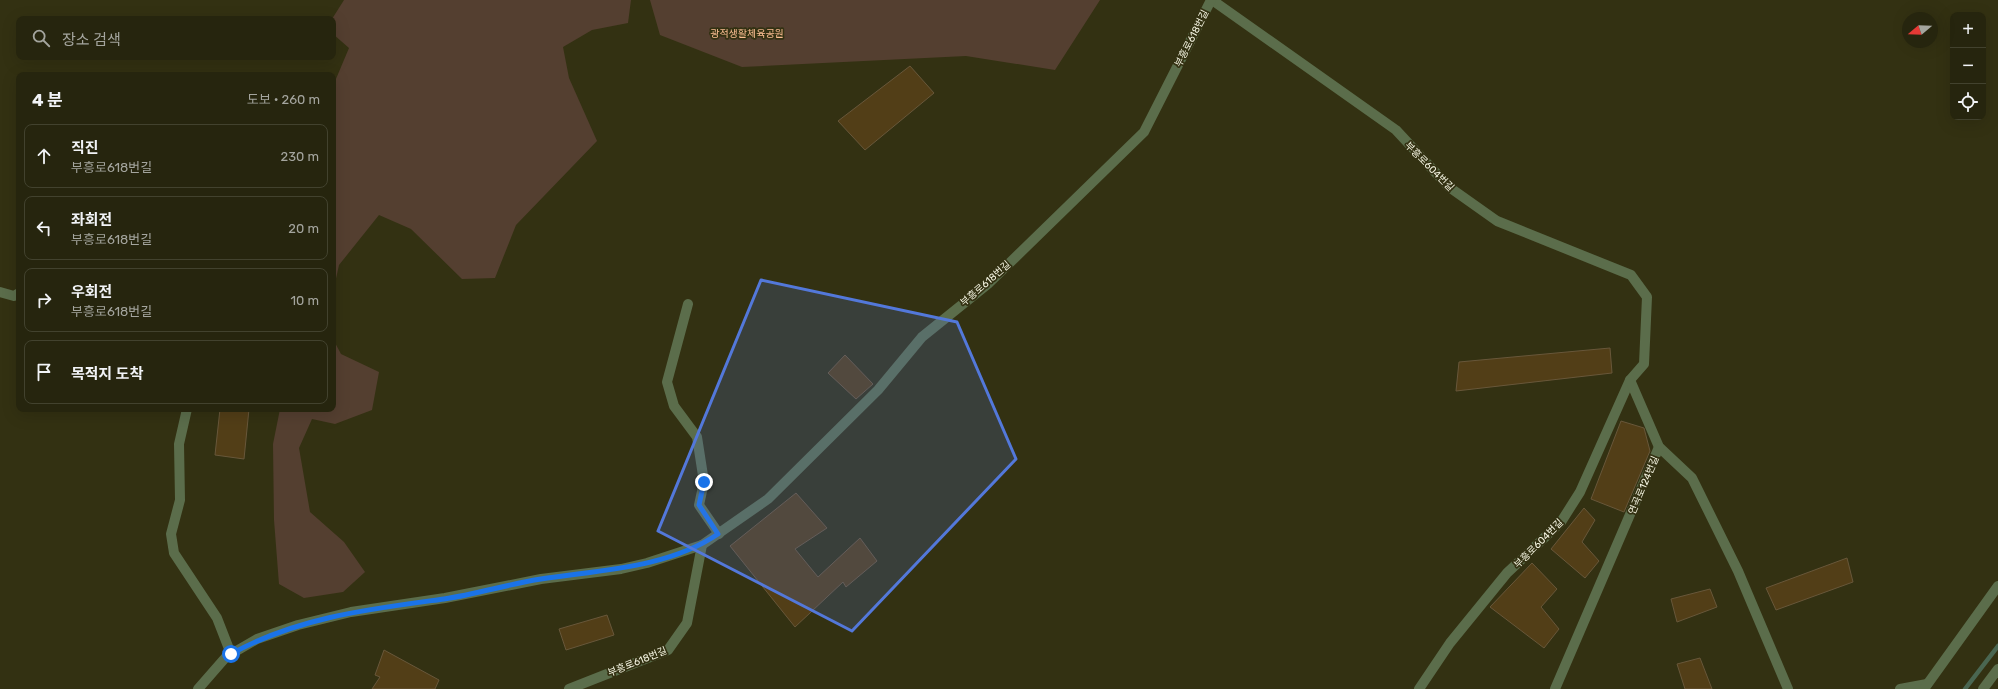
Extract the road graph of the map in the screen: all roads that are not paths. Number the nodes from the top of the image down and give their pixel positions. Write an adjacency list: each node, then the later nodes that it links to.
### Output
1 (1212, 0): 5 (street, 부흥로604번길); 8 (street, 부흥로618번길)
2 (0, 292): 3 (street)
3 (16, 295)
4 (688, 304): 8 (street)
5 (1630, 380): 7 (street); 16 (street, 부흥로604번길)
6 (186, 412): 11 (street)
7 (1659, 447): 17 (street, 연곡로124번길); 18 (street, 연곡로124번길)
8 (718, 534): 9 (street, 부흥로618번길)
9 (702, 545): 11 (street, 부흥로618번길); 15 (street, 부흥로618번길)
10 (1998, 586): 13 (street)
11 (231, 654): 14 (street, 부흥로618번길)
12 (1998, 669): 20 (street)
13 (1926, 686): 19 (street)
14 (198, 689)
15 (569, 689)
16 (1419, 689)
17 (1555, 689)
18 (1788, 689)
19 (1900, 689)
20 (1983, 689)

